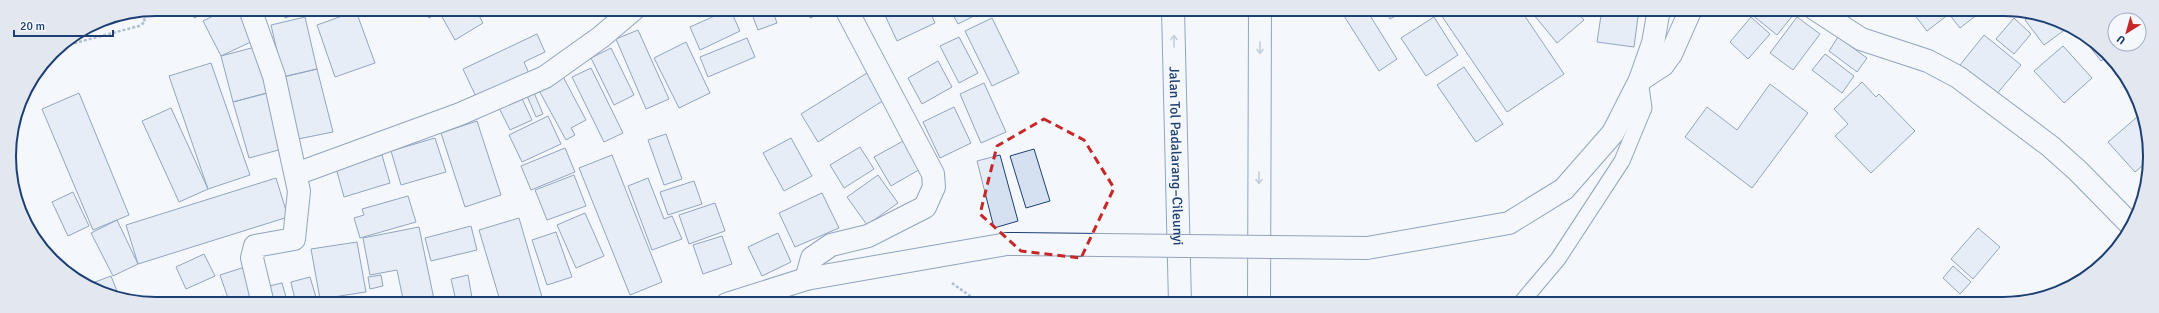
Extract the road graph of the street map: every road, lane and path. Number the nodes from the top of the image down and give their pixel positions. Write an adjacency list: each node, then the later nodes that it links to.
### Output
1 (143, 16): 10 (path)
2 (253, 16): 12 (main road)
3 (626, 16): 12 (main road)
4 (850, 16): 14 (main road)
5 (1174, 16): 17 (main road, Jalan Tol Padalarang–Cileunyi, one-way to 5)
6 (1260, 16): 18 (main road, one-way to 18)
7 (1658, 16): 11 (main road)
8 (1689, 16): 11 (main road)
9 (1825, 16): 13 (main road)
10 (74, 43)
11 (1640, 80): 14 (main road, bridge); 19 (lane)
12 (296, 174): 15 (main road)
13 (2127, 221)
14 (806, 279): 16 (main road)
15 (261, 297)
16 (749, 297)
17 (1180, 297)
18 (1259, 297)
19 (1526, 297)

